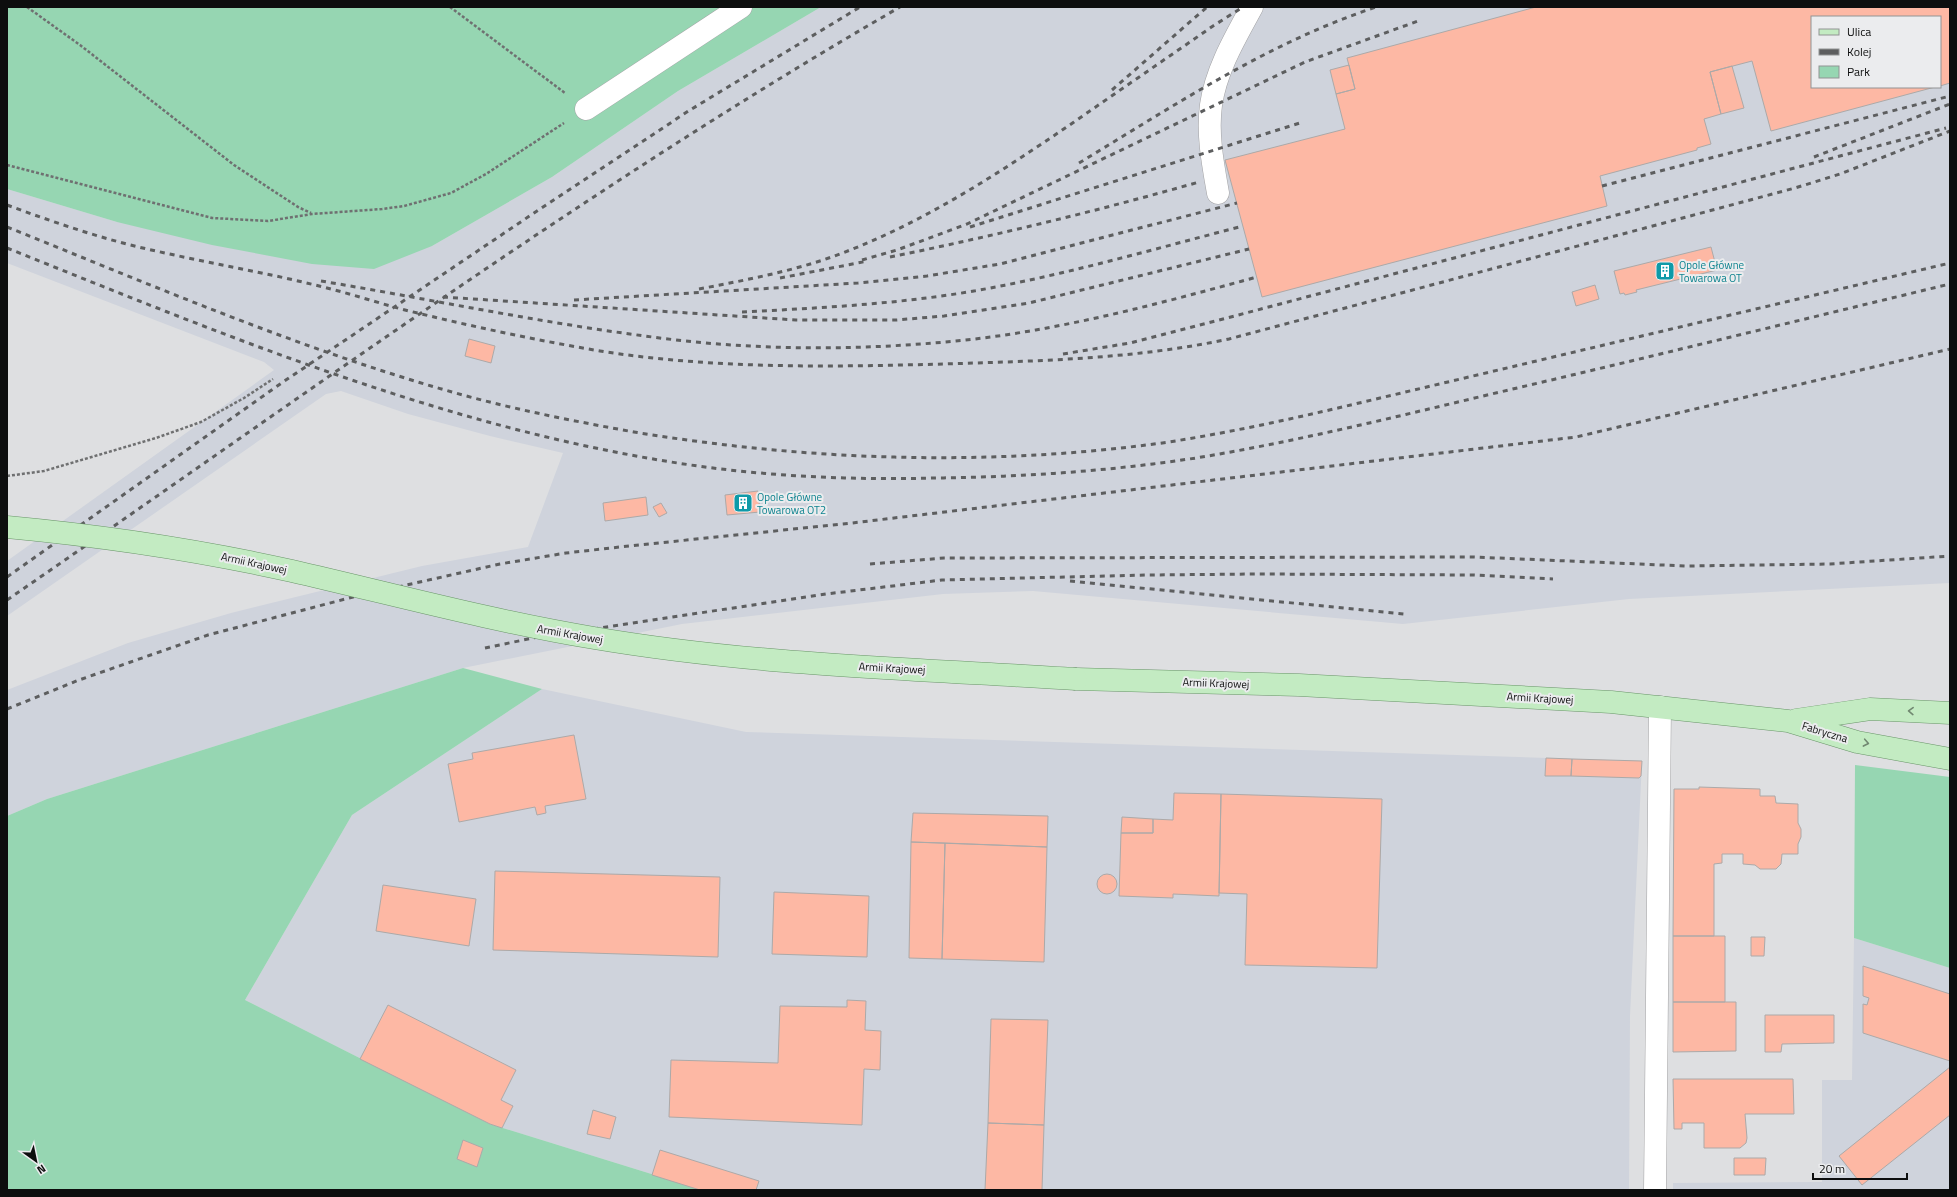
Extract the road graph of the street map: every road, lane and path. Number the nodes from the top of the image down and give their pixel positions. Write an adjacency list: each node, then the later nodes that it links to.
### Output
1 (27, 7): 8 (path)
2 (450, 7): 5 (path)
3 (741, 7): 5 (street)
4 (1252, 7): 7 (street)
5 (586, 109): 8 (path)
6 (7, 165): 8 (path)
7 (1218, 193)
8 (312, 214)
9 (273, 379): 10 (path)
10 (7, 476)
11 (7, 528): 12 (main road, Armii Krajowej, bridge)
12 (1660, 707): 14 (main road, Armii Krajowej); 16 (street)
13 (1950, 713): 14 (main road, Fabryczna, one-way to 14)
14 (1788, 721): 15 (main road, Fabryczna, one-way to 15)
15 (1950, 759)
16 (1655, 1190)

